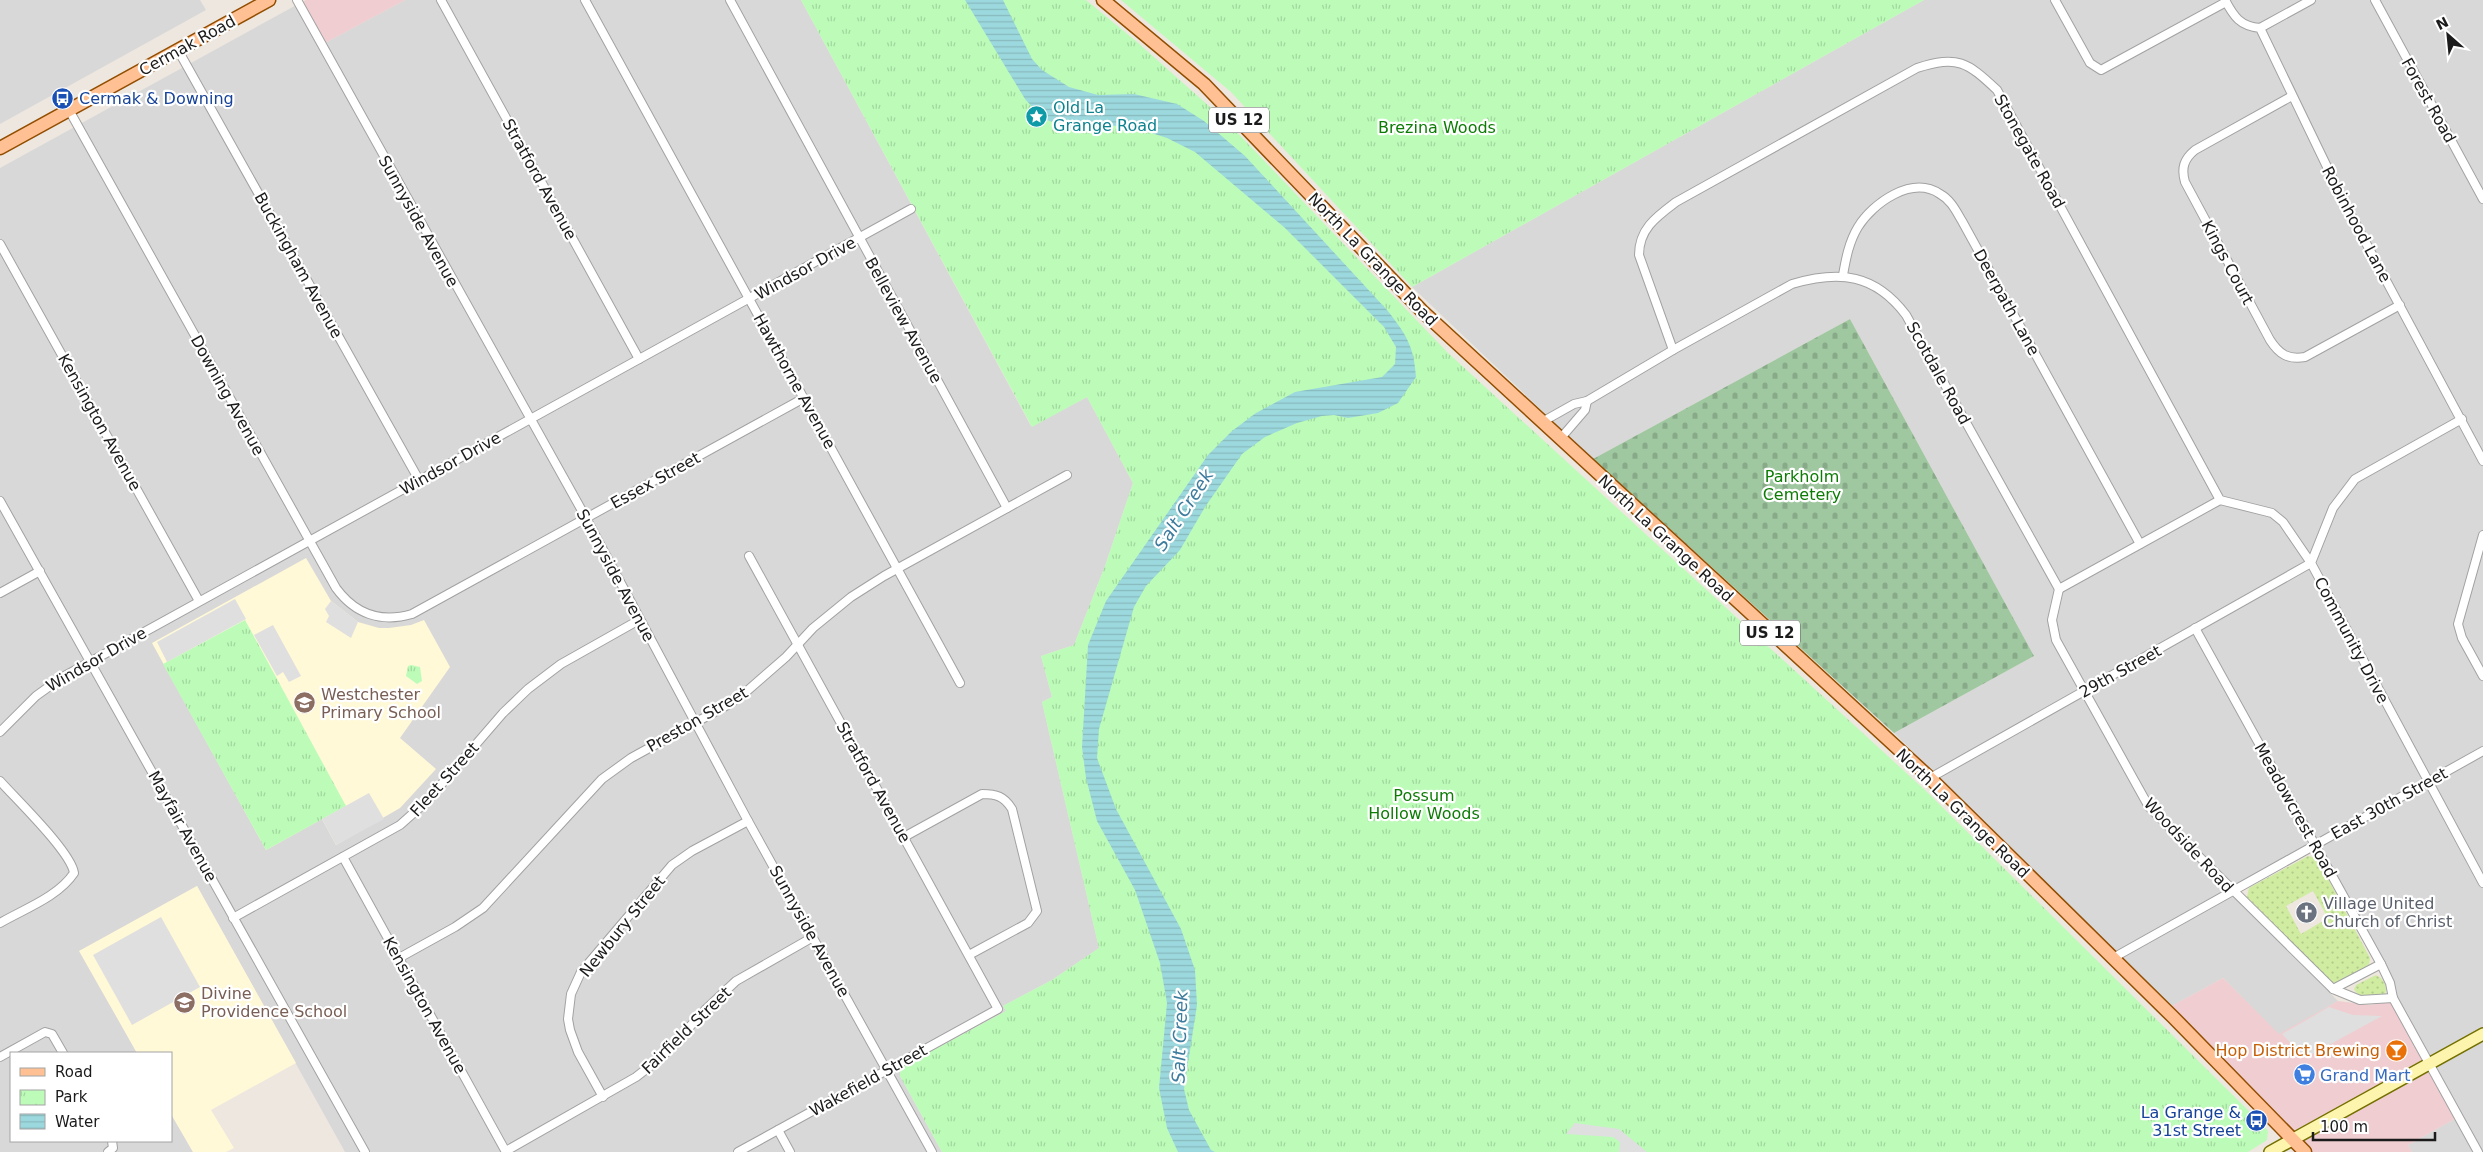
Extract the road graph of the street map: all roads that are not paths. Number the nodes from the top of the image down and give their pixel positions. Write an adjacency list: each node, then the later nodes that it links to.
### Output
1 (269, 0): 12 (main road, Cermak Road)
2 (297, 0): 29 (street, Sunnyside Avenue)
3 (441, 0): 25 (street, Stratford Avenue)
4 (585, 0): 22 (street, Hawthorne Avenue)
5 (730, 0): 19 (street, Belleview Avenue)
6 (1103, 0): 30 (main road, North La Grange Road / US 12)
7 (2055, 0): 10 (street)
8 (2310, 0): 11 (street)
9 (2375, 0): 16 (street, Forest Road)
10 (2225, 1): 11 (street)
11 (2260, 28): 13 (street, Robinhood Lane)
12 (178, 50): 14 (main road, Cermak Road); 34 (street, Buckingham Avenue)
13 (2292, 96): 23 (street, Robinhood Lane); 23 (street, Kings Court)
14 (69, 110): 15 (main road, Cermak Road); 40 (street, Downing Avenue)
15 (0, 148)
16 (2480, 185): 17 (street, Forest Road)
17 (2483, 199)
18 (911, 209): 19 (street, Windsor Drive)
19 (860, 238): 22 (street, Windsor Drive); 37 (street, Belleview Avenue)
20 (0, 244): 49 (street, Kensington Avenue)
21 (1843, 275): 24 (street, Scotdale Road); 41 (street, Deerpath Lane); 47 (street, Scotdale Road)
22 (749, 298): 25 (street, Windsor Drive); 26 (street, Hawthorne Avenue)
23 (2400, 305): 28 (street, Robinhood Lane)
24 (1673, 350): 27 (street, Scotdale Road); 35 (street, Stonegate Road)
25 (639, 359): 29 (street, Windsor Drive)
26 (804, 398): 38 (street, Essex Street); 45 (street, Hawthorne Avenue)
27 (1587, 401): 30 (street, Scotdale Road); 31 (street, Scotdale Road)
28 (2462, 418): 32 (street, Robinhood Lane); 44 (street, Community Drive)
29 (529, 419): 34 (street, Windsor Drive); 38 (street, Sunnyside Avenue)
30 (1542, 422): 31 (main road, North La Grange Road / US 12)
31 (1560, 439): 61 (main road, North La Grange Road / US 12)
32 (2483, 460)
33 (1067, 474): 37 (street, Preston Street)
34 (419, 480): 40 (street, Windsor Drive)
35 (2220, 500): 41 (street); 44 (street)
36 (0, 501): 46 (street, Mayfair Avenue)
37 (1006, 508): 45 (street, Preston Street)
38 (586, 518): 50 (street, Essex Street); 51 (street, Sunnyside Avenue)
39 (2483, 535): 42 (street)
40 (309, 540): 49 (street, Windsor Drive); 50 (street, Downing Avenue)
41 (2140, 544): 47 (street)
42 (2481, 551): 55 (street)
43 (749, 556): 53 (street, Stratford Avenue)
44 (2311, 563): 52 (street, 29th Street); 63 (street, Community Drive)
45 (897, 568): 53 (street, Preston Street); 56 (street, Hawthorne Avenue)
46 (40, 571): 48 (street); 54 (street, Mayfair Avenue)
47 (2059, 590): 57 (street, Woodside Road)
48 (0, 593)
49 (199, 601): 54 (street, Windsor Drive)
50 (427, 606)
51 (639, 620): 58 (street, Sunnyside Avenue); 67 (street, Fleet Street)
52 (2195, 628): 57 (street, 29th Street); 66 (street, Meadowcrest Road)
53 (797, 644): 58 (street, Preston Street); 65 (street, Stratford Avenue)
54 (91, 661): 59 (street, Windsor Drive); 70 (street, Mayfair Avenue)
55 (2483, 676)
56 (960, 684)
57 (2084, 691): 61 (street, 29th Street); 69 (street, Woodside Road)
58 (694, 723): 64 (street, Sunnyside Avenue); 74 (street, Preston Street)
59 (0, 732)
60 (2483, 751): 63 (street, East 30th Street)
61 (1930, 778): 75 (main road, North La Grange Road / US 12)
62 (0, 781): 71 (street)
63 (2428, 781): 66 (street, East 30th Street); 68 (street, Community Drive)
64 (748, 821): 72 (street, Sunnyside Avenue); 85 (street, Newbury Street)
65 (904, 837): 73 (street, Stratford Avenue); 73 (street)
66 (2315, 844): 69 (street, East 30th Street); 76 (street, Meadowcrest Road)
67 (343, 857): 70 (street, Fleet Street); 74 (street, Kensington Avenue)
68 (2483, 883)
69 (2231, 891): 75 (street, East 30th Street); 77 (street, Woodside Road)
70 (233, 918): 88 (street, Mayfair Avenue)
71 (0, 923)
72 (813, 937): 84 (street, Sunnyside Avenue); 85 (street, Fairfield Street)
73 (969, 956): 79 (street, Stratford Avenue)
74 (399, 958): 89 (street, Kensington Avenue)
75 (2113, 958): 87 (main road, North La Grange Road / US 12)
76 (2381, 964): 77 (street); 78 (street, Meadowcrest Road)
77 (2332, 989): 78 (street, Woodside Road)
78 (2393, 998): 83 (street, Meadowcrest Road)
79 (998, 1008): 84 (street, Wakefield Street)
80 (2483, 1034): 83 (main road)
81 (62, 1052): 82 (street)
82 (0, 1057)
83 (2428, 1064): 87 (main road); 95 (street, Meadowcrest Road)
84 (888, 1070): 86 (street, Wakefield Street); 92 (street, Sunnyside Avenue)
85 (603, 1097): 89 (street, Fairfield Street)
86 (778, 1130): 90 (street, Wakefield Street); 91 (street)
87 (2294, 1139): 93 (main road); 94 (main road, US 12)
88 (365, 1152)
89 (506, 1152)
90 (738, 1152)
91 (790, 1152)
92 (932, 1152)
93 (2270, 1152)
94 (2305, 1152)
95 (2478, 1152)

